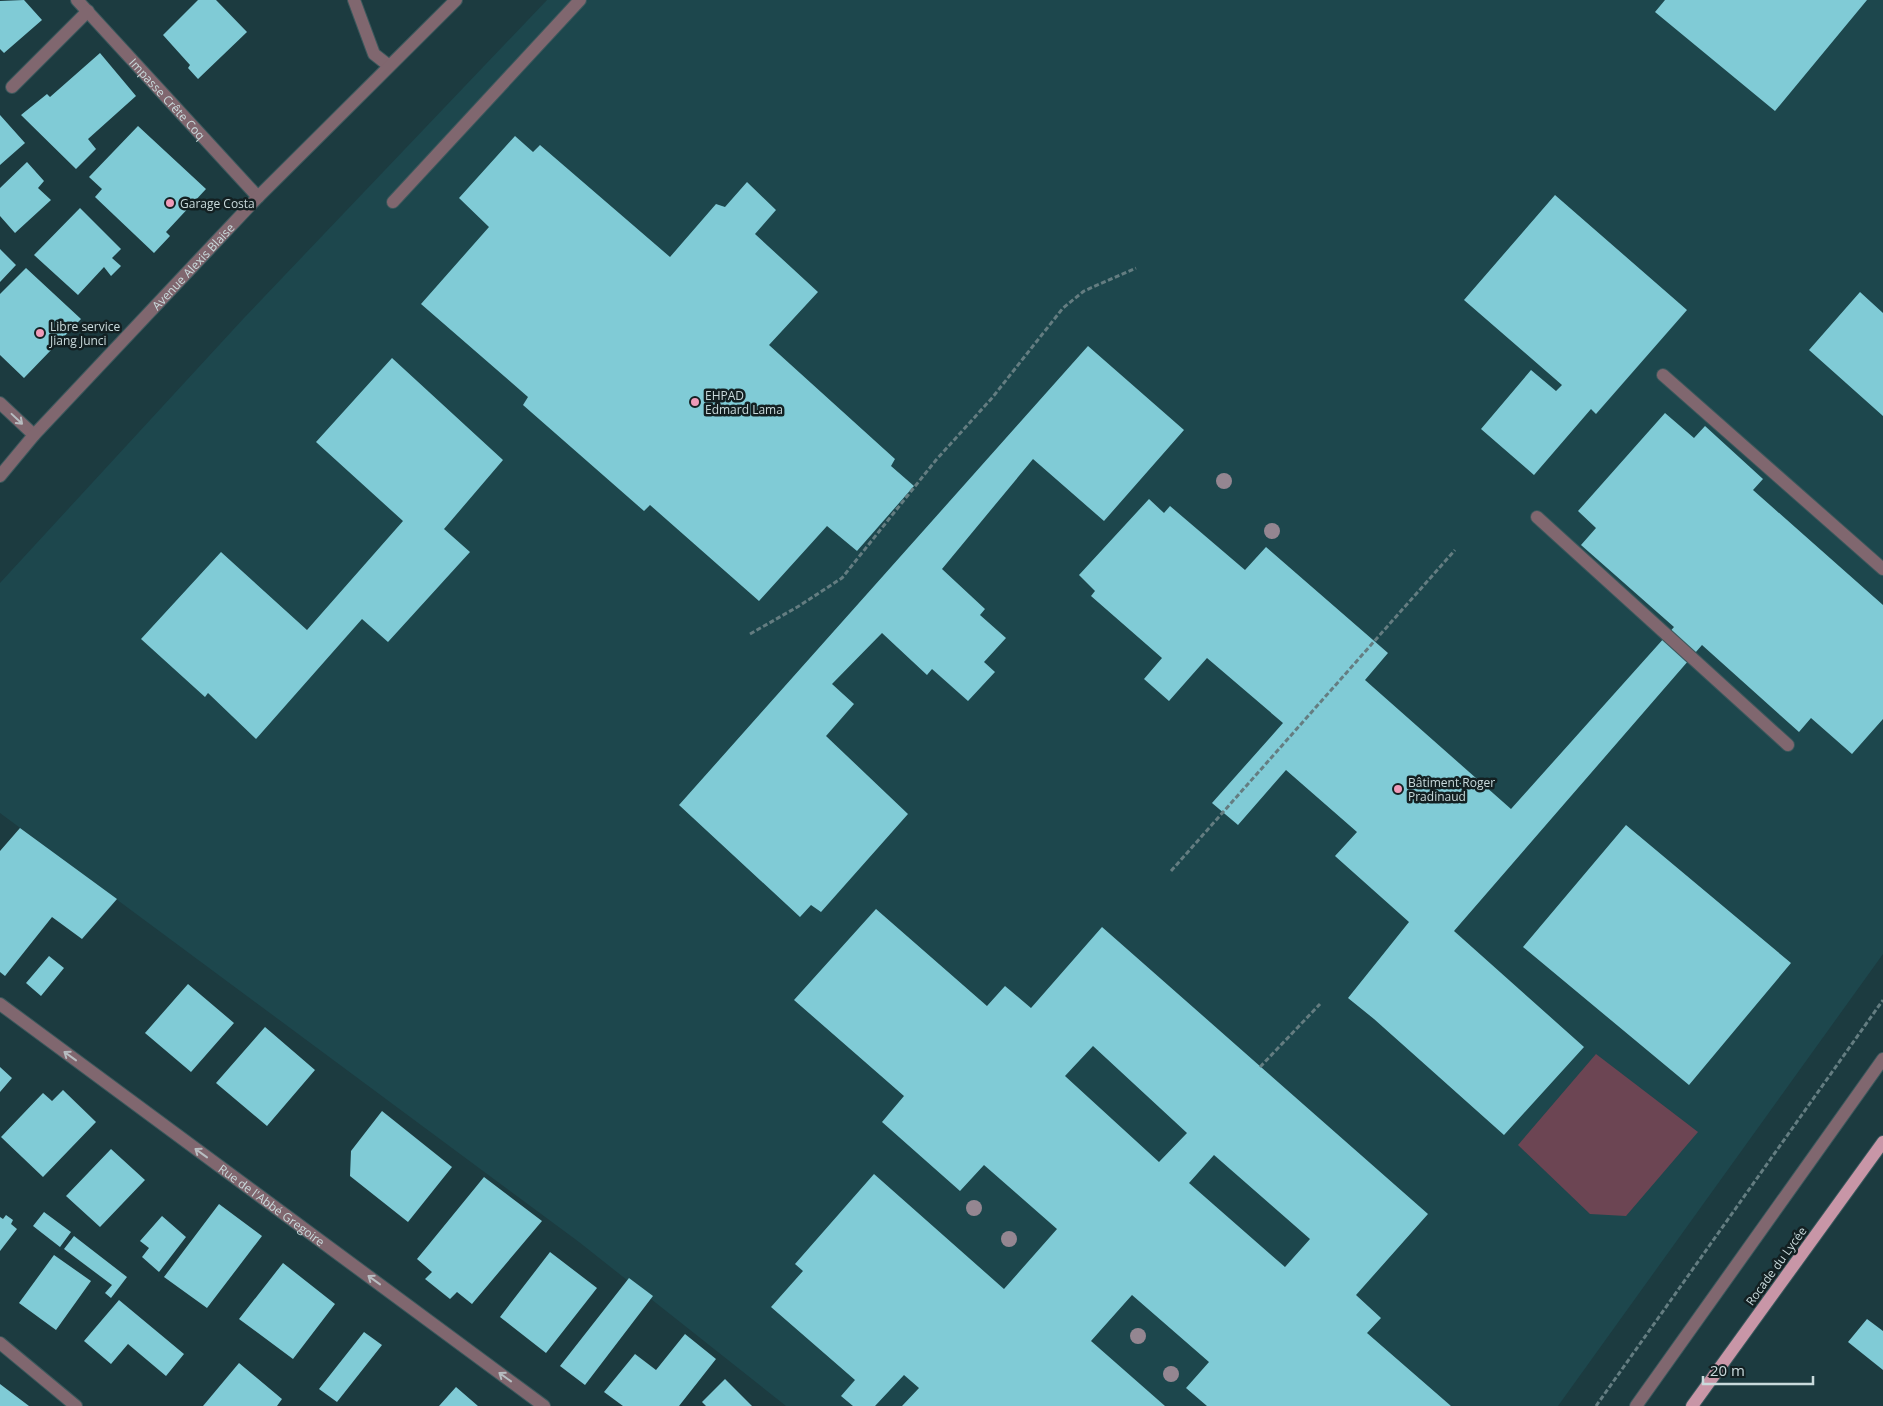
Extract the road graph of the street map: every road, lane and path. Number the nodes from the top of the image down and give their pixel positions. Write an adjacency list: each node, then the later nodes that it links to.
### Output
1 (77, 0): 5 (street, Impasse Crête Coq)
2 (354, 0): 6 (street)
3 (456, 0): 6 (street, Avenue Alexis Blaise)
4 (580, 0): 9 (street)
5 (88, 11): 7 (street); 8 (street, Impasse Crête Coq)
6 (388, 65): 8 (street, Avenue Alexis Blaise)
7 (12, 87)
8 (258, 197): 13 (street, Avenue Alexis Blaise)
9 (393, 202)
10 (1136, 268): 18 (path)
11 (1663, 375): 17 (street)
12 (0, 403): 13 (street, one-way to 13)
13 (34, 435): 14 (street, Avenue Alexis Blaise)
14 (0, 476)
15 (1537, 517): 19 (street)
16 (1455, 550): 20 (path)
17 (1883, 569)
18 (750, 634)
19 (1788, 745)
20 (1171, 871)
21 (1883, 1000): 30 (path)
22 (0, 1004): 29 (street, Rue de l'Abbé Gregoire, one-way to 22)
23 (1320, 1004): 25 (path)
24 (1883, 1059): 31 (street)
25 (1260, 1067)
26 (1883, 1142): 32 (main road, Rocade du Lycée)
27 (0, 1343): 28 (street)
28 (76, 1406)
29 (544, 1406)
30 (1596, 1406)
31 (1636, 1406)
32 (1692, 1406)

